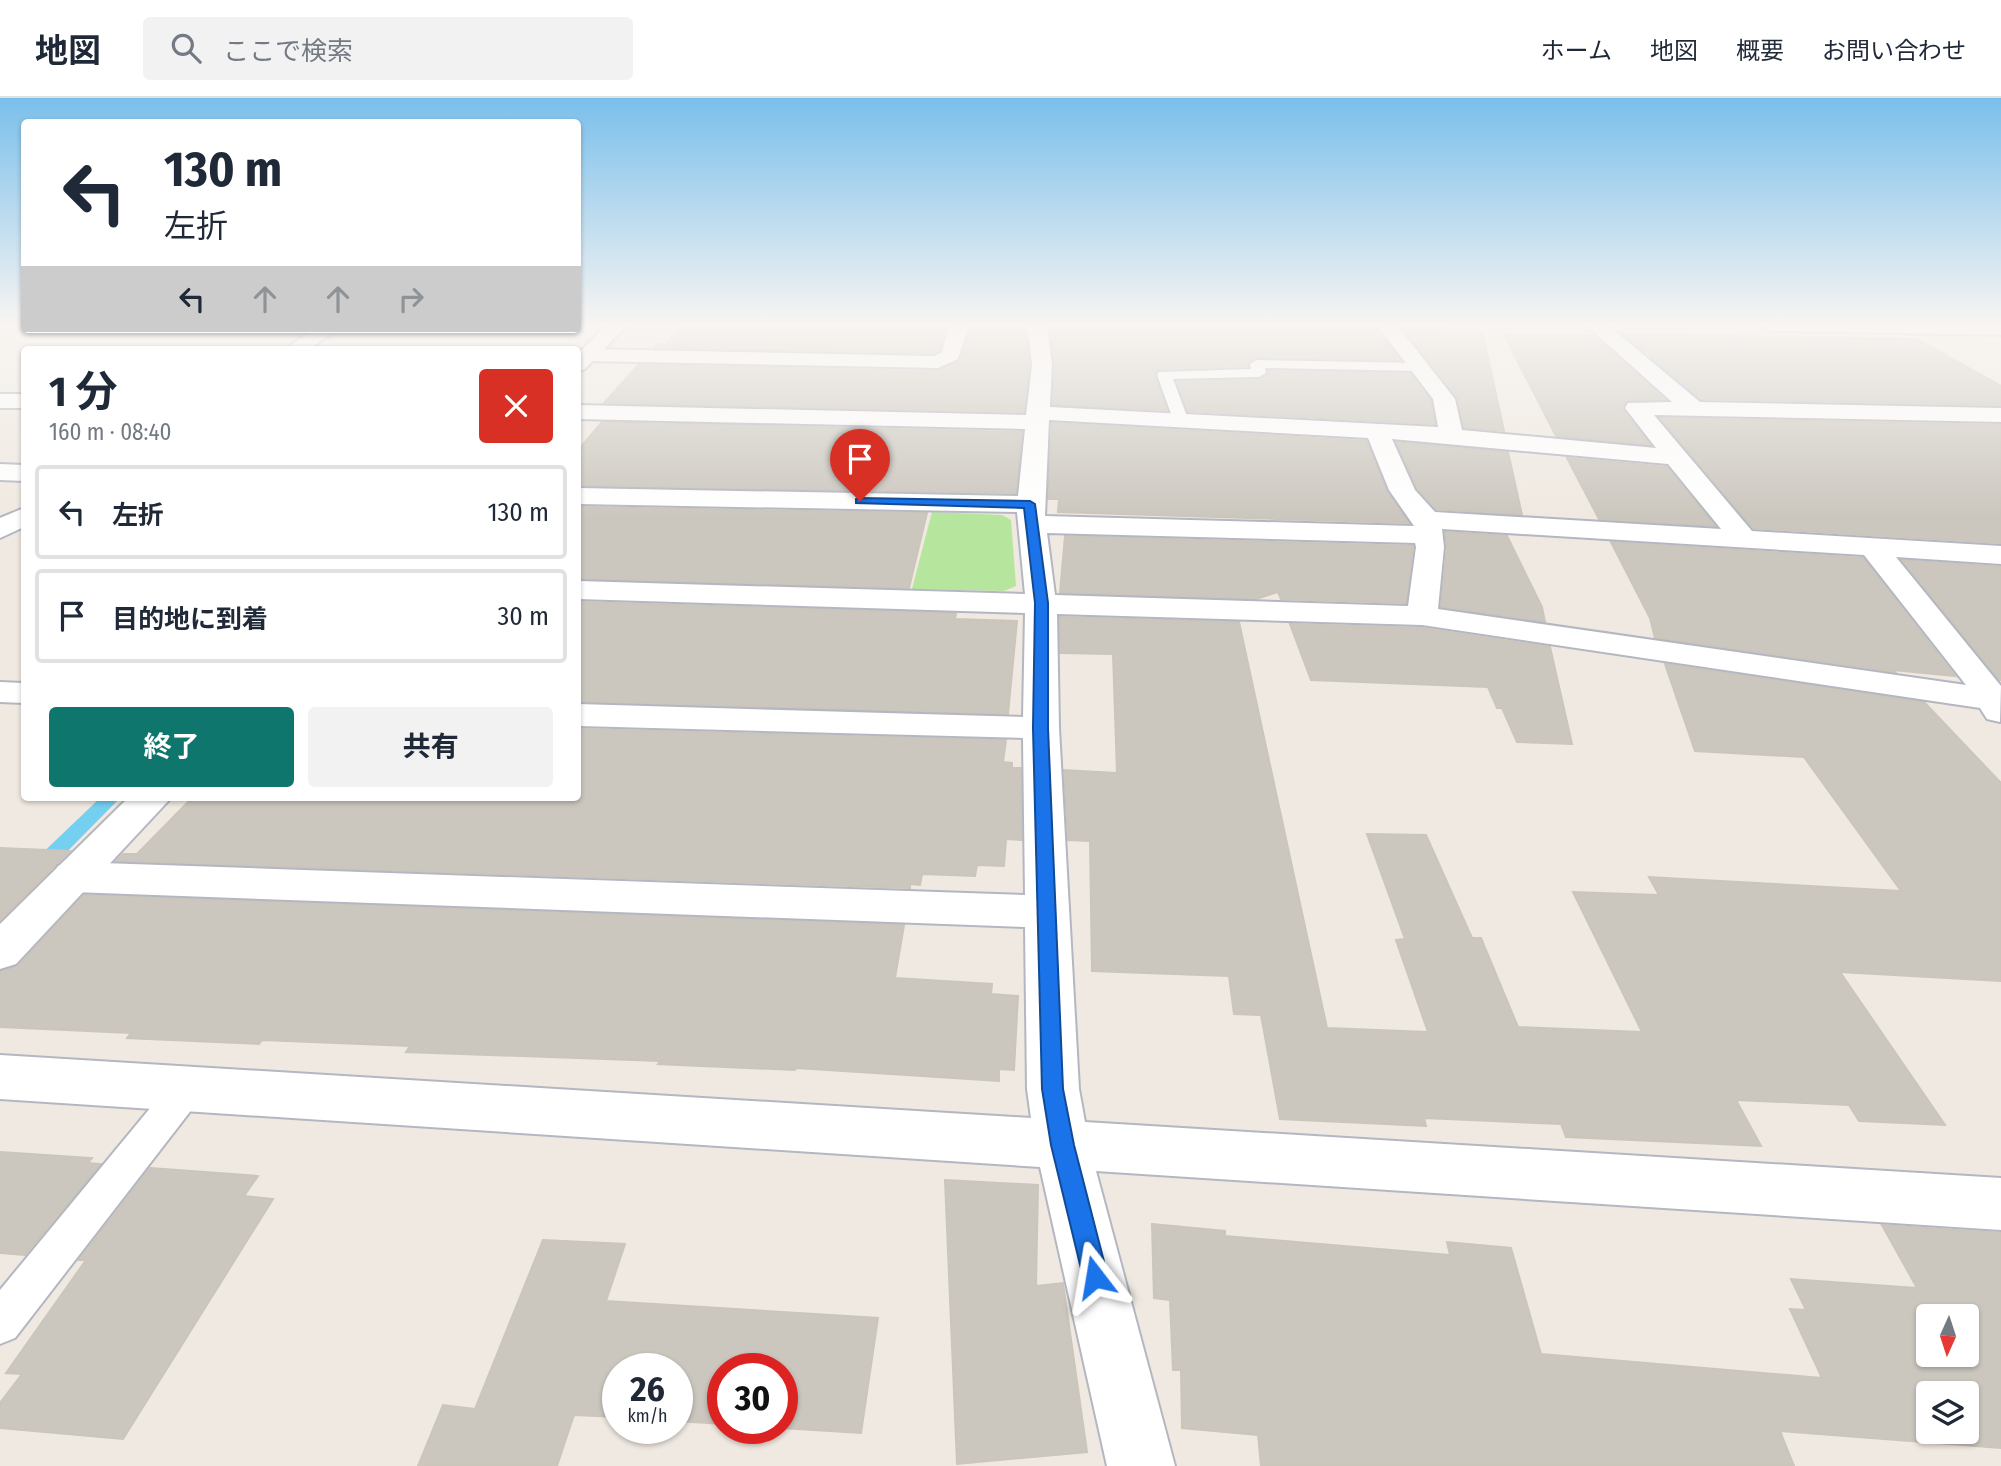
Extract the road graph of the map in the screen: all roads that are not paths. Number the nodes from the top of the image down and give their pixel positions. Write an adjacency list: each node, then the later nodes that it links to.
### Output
1 (1040, 389): 10 (street)
2 (1169, 389): 11 (lane)
3 (1436, 389): 13 (street)
4 (1670, 389): 7 (street)
5 (0, 401): 6 (street)
6 (21, 401)
7 (1694, 409): 9 (street); 14 (street)
8 (581, 412): 10 (street)
9 (2001, 415)
10 (1037, 418): 11 (street); 18 (street)
11 (1180, 419): 12 (street)
12 (1377, 430): 13 (street); 20 (street)
13 (1451, 436): 14 (street)
14 (1677, 457): 22 (street)
15 (0, 472): 16 (street)
16 (21, 473)
17 (581, 496): 18 (street)
18 (1031, 514): 20 (street); 26 (street)
19 (21, 518): 21 (street)
20 (1428, 527): 22 (street); 27 (street)
21 (0, 530)
22 (1744, 540): 23 (street)
23 (1873, 548): 24 (street); 28 (street)
24 (2001, 555)
25 (581, 590): 26 (street)
26 (1041, 603): 27 (street); 32 (street)
27 (1422, 616): 28 (street)
28 (1991, 689)
29 (0, 692): 30 (street)
30 (21, 693)
31 (581, 715): 32 (street)
32 (1041, 728): 35 (street)
33 (148, 801): 34 (street)
34 (73, 877): 35 (street); 36 (street)
35 (1047, 912): 39 (street)
36 (0, 951)
37 (0, 1077): 38 (street)
38 (187, 1089): 39 (street); 41 (lane)
39 (1062, 1145): 40 (street); 42 (street)
40 (2001, 1204)
41 (0, 1323)
42 (1141, 1466)

